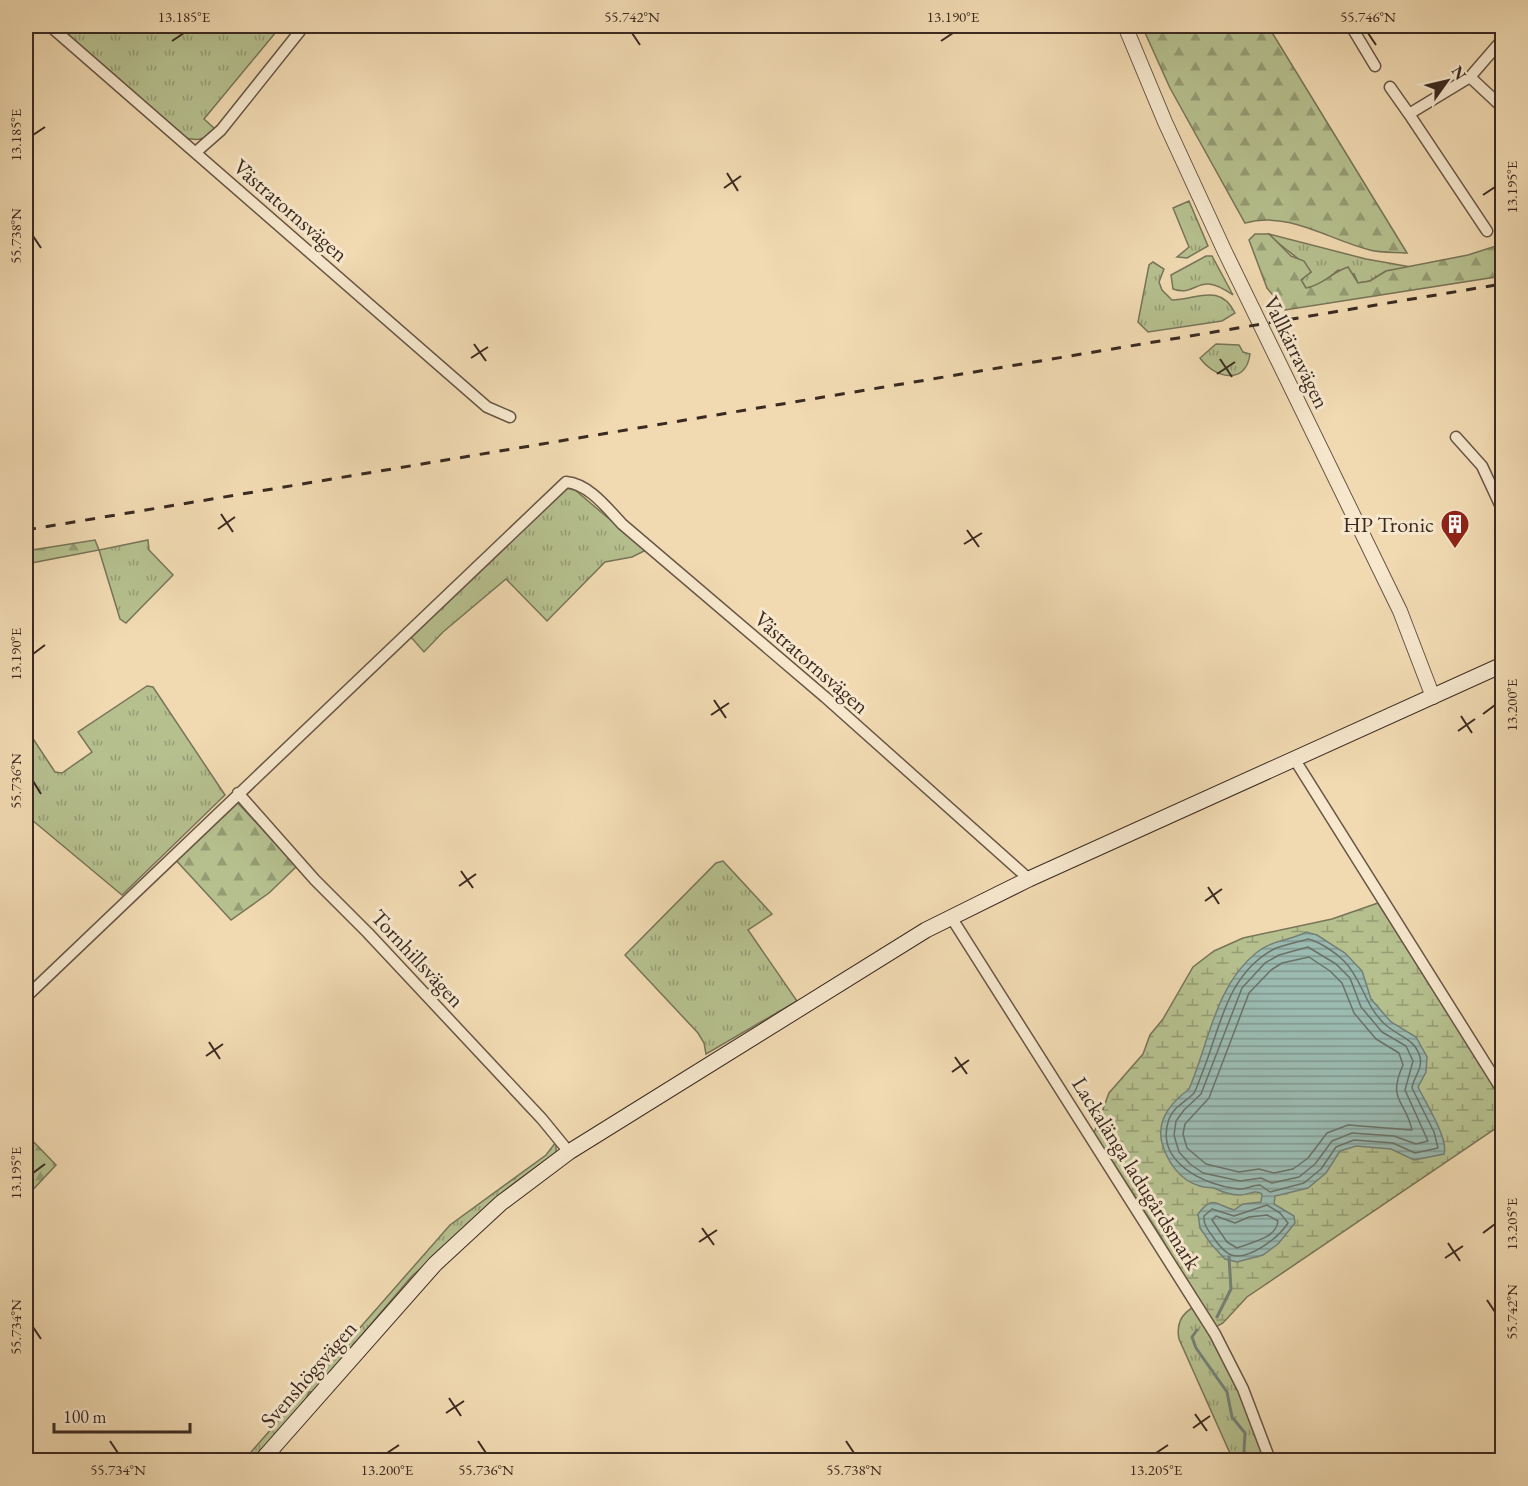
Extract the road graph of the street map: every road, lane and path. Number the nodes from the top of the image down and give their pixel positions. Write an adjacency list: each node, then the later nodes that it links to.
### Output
1 (50, 26): 11 (street, Västratornsvägen)
2 (304, 26): 11 (street)
3 (1125, 26): 17 (street, Vallkärravägen)
4 (1351, 26): 6 (street)
5 (1503, 40): 7 (street)
6 (1375, 66)
7 (1470, 77): 9 (street); 10 (street)
8 (1390, 87): 10 (street)
9 (1503, 107)
10 (1409, 114): 12 (street)
11 (195, 152): 13 (street, Västratornsvägen)
12 (1487, 231)
13 (510, 417)
14 (1456, 437): 15 (street)
15 (1503, 509)
16 (1503, 665): 17 (main road, Svenshögsvägen)
17 (1433, 697): 18 (main road, Svenshögsvägen)
18 (1294, 760): 20 (main road, Svenshögsvägen); 23 (street)
19 (238, 792): 20 (street, Västratornsvägen); 22 (street); 24 (street, Tornhillsvägen)
20 (1029, 879): 21 (main road, Svenshögsvägen)
21 (951, 917): 24 (main road, Svenshögsvägen); 26 (street, Lackalänga ladugårdsmark)
22 (26, 997)
23 (1503, 1090)
24 (569, 1152): 25 (main road, Svenshögsvägen)
25 (262, 1461)
26 (1270, 1461)

